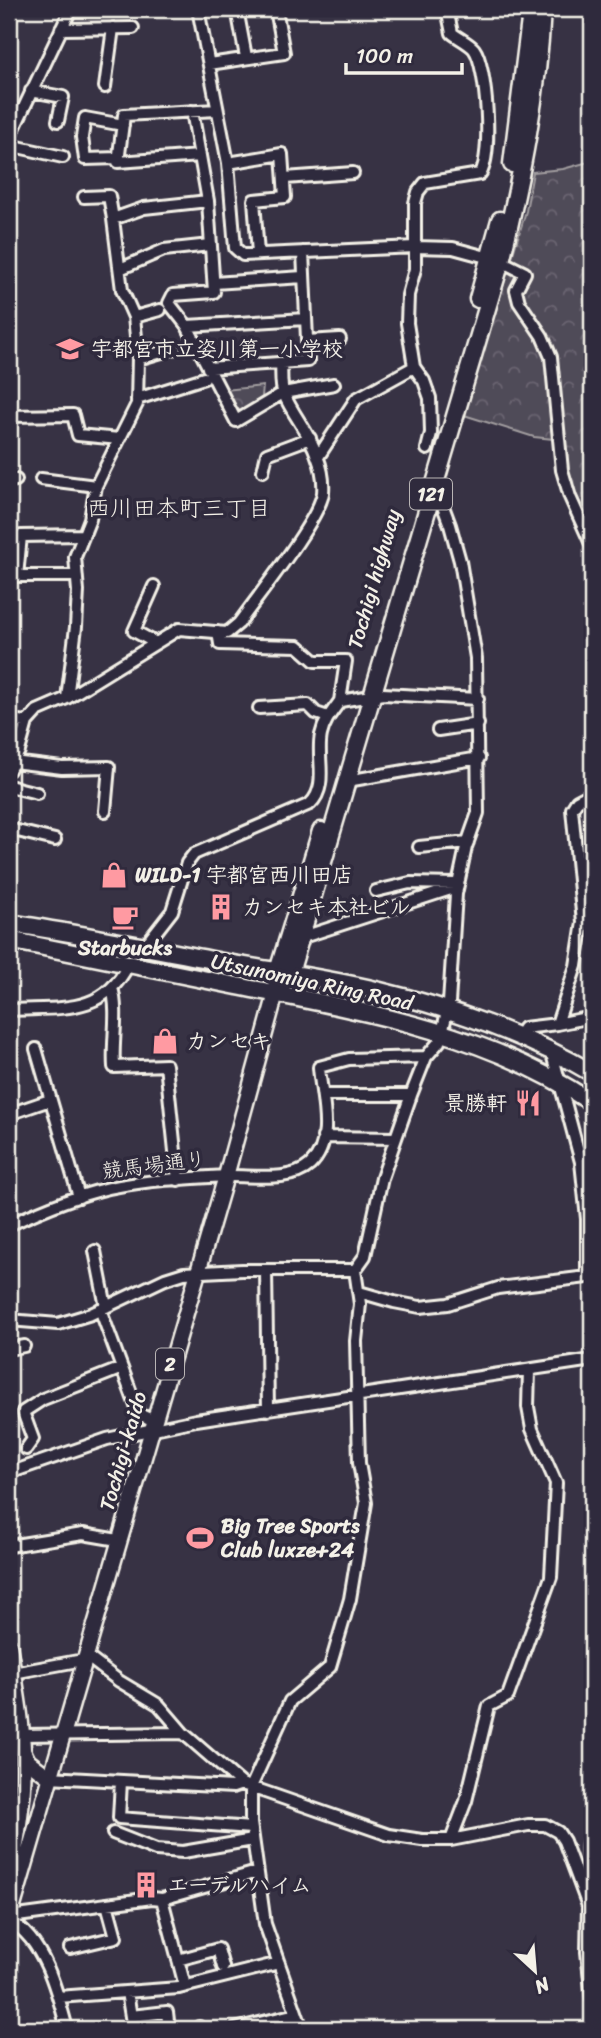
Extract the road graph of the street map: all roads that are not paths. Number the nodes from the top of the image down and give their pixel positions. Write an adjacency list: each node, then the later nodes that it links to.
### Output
1 (71, 9): 10 (street)
2 (198, 9): 12 (street)
3 (237, 9): 11 (street)
4 (276, 9): 11 (street)
5 (447, 9): 31 (street)
6 (531, 9): 34 (highway, Tochigi highway / 121)
7 (542, 9): 34 (highway, Tochigi highway / 121)
8 (133, 27): 9 (street)
9 (113, 28): 10 (street); 13 (street)
10 (61, 29): 14 (street)
11 (246, 57): 12 (street)
12 (209, 64): 15 (street)
13 (105, 87)
14 (31, 91): 17 (street); 19 (street)
15 (217, 110): 16 (street); 24 (street)
16 (192, 111): 18 (street); 22 (street)
17 (58, 121)
18 (122, 125): 23 (street); 23 (street)
19 (9, 139)
20 (9, 145): 21 (street)
21 (63, 156)
22 (200, 156): 23 (street); 28 (street)
23 (119, 158)
24 (228, 163): 26 (street); 33 (street)
25 (353, 173): 26 (street)
26 (285, 178): 33 (street)
27 (84, 197): 29 (street)
28 (208, 201): 29 (street); 30 (street)
29 (113, 219): 35 (street)
30 (210, 245): 35 (street); 37 (street)
31 (415, 247): 32 (street); 34 (street); 47 (street)
32 (303, 252): 33 (street); 36 (street)
33 (258, 254)
34 (496, 260): 59 (highway, Tochigi highway / 121); 62 (street); 67 (highway, Tochigi highway / 121)
35 (120, 269): 39 (street)
36 (303, 276): 37 (street); 40 (street)
37 (214, 283): 41 (street)
38 (160, 310): 39 (street)
39 (134, 317): 45 (street)
40 (306, 319): 41 (street); 43 (street)
41 (187, 326): 48 (street)
42 (340, 339): 43 (street)
43 (307, 341): 46 (street)
44 (175, 348): 45 (street)
45 (138, 359): 51 (street)
46 (281, 363): 48 (street); 50 (street)
47 (414, 367): 55 (street); 56 (street)
48 (206, 373): 50 (street); 51 (street)
49 (334, 384): 50 (street)
50 (283, 393): 53 (street)
51 (137, 399): 54 (street)
52 (9, 416): 54 (street)
53 (310, 438): 56 (street); 57 (street)
54 (119, 439): 60 (street)
55 (427, 449)
56 (318, 457): 65 (street)
57 (263, 471)
58 (41, 479): 60 (street)
59 (434, 482): 67 (highway, Tochigi highway / 121); 69 (street)
60 (96, 485): 61 (street)
61 (83, 535): 63 (street); 63 (street)
62 (592, 546)
63 (76, 576): 68 (street)
64 (154, 586): 66 (street)
65 (218, 632): 66 (street); 70 (street)
66 (155, 642): 68 (street)
67 (367, 696): 69 (street); 70 (street); 80 (highway, Tochigi highway / 121); 96 (highway, Tochigi highway / 121)
68 (67, 698): 74 (street)
69 (478, 699): 75 (street)
70 (340, 701): 72 (street)
71 (259, 708): 72 (street)
72 (328, 717): 94 (street)
73 (9, 720): 74 (street)
74 (27, 722): 77 (street)
75 (478, 724): 76 (street); 78 (street)
76 (438, 730)
77 (15, 745): 79 (street)
78 (479, 758): 80 (street); 87 (street)
79 (11, 766): 84 (street)
80 (347, 781): 92 (highway, Tochigi highway / 121)
81 (9, 786): 82 (street)
82 (37, 793)
83 (592, 793): 102 (street)
84 (105, 811)
85 (9, 829): 86 (street)
86 (55, 841)
87 (468, 842): 88 (street); 89 (street)
88 (419, 847)
89 (458, 885): 90 (street); 92 (street); 100 (street)
90 (376, 891)
91 (9, 923): 94 (highway, Utsunomiya Ring Road)
92 (300, 938): 96 (highway, Tochigi highway / 121)
93 (9, 940): 95 (highway, Utsunomiya Ring Road)
94 (144, 947): 96 (highway, Utsunomiya Ring Road)
95 (128, 965): 97 (street); 98 (highway, Utsunomiya Ring Road)
96 (284, 972): 98 (highway, 121); 100 (highway, Utsunomiya Ring Road)
97 (112, 988): 99 (street); 118 (street)
98 (276, 993): 103 (highway, Utsunomiya Ring Road); 117 (main road, Tochigi-kaido / 2)
99 (9, 1010)
100 (447, 1011): 103 (street); 104 (highway, Utsunomiya Ring Road)
101 (592, 1017): 102 (street)
102 (557, 1024): 104 (street)
103 (442, 1033): 107 (street); 109 (highway, Utsunomiya Ring Road)
104 (519, 1037): 106 (highway, Utsunomiya Ring Road)
105 (36, 1049): 112 (street)
106 (551, 1051): 108 (highway, Utsunomiya Ring Road); 109 (street)
107 (426, 1057): 110 (street); 111 (street)
108 (592, 1073)
109 (560, 1083): 113 (highway, Utsunomiya Ring Road); 125 (street)
110 (323, 1095): 111 (street); 115 (street)
111 (411, 1095): 116 (street)
112 (50, 1100): 114 (street); 119 (street)
113 (592, 1103)
114 (9, 1114)
115 (323, 1137): 116 (street); 117 (street, 競馬場通り)
116 (396, 1138): 123 (street)
117 (226, 1176): 118 (street, 競馬場通り); 124 (main road, Tochigi-kaido / 2)
118 (178, 1180): 119 (street, 競馬場通り)
119 (79, 1197): 120 (street, 競馬場通り)
120 (9, 1225)
121 (95, 1251): 127 (street)
122 (266, 1270): 123 (street); 124 (street); 135 (street)
123 (355, 1270): 126 (street)
124 (198, 1272): 127 (street); 136 (main road, Tochigi-kaido / 2)
125 (590, 1277): 126 (street)
126 (359, 1292): 134 (street)
127 (103, 1308): 128 (street); 132 (street)
128 (9, 1320)
129 (24, 1346): 130 (street)
130 (9, 1349)
131 (592, 1360): 133 (street)
132 (122, 1368): 136 (street); 137 (street)
133 (529, 1370): 134 (street); 156 (street)
134 (358, 1396): 135 (street); 151 (street)
135 (268, 1410): 136 (street)
136 (152, 1425): 138 (street); 139 (main road, Tochigi-kaido / 2)
137 (26, 1449)
138 (9, 1474)
139 (118, 1541): 140 (street); 142 (main road, Tochigi-kaido / 2)
140 (9, 1546)
141 (9, 1645): 143 (main road)
142 (84, 1658): 143 (street); 144 (street); 146 (main road, Tochigi-kaido / 2)
143 (13, 1673): 145 (main road)
144 (183, 1733): 146 (street); 151 (street)
145 (21, 1735): 146 (street); 147 (main road)
146 (62, 1735): 148 (main road, Tochigi-kaido / 2)
147 (26, 1757): 148 (main road); 149 (main road); 152 (main road); 157 (main road)
148 (55, 1757): 149 (main road, Tochigi-kaido / 2)
149 (49, 1777): 150 (street); 161 (main road, Tochigi-kaido / 2)
150 (121, 1781): 151 (street); 153 (street)
151 (246, 1786): 153 (street); 156 (street)
152 (15, 1802): 157 (main road)
153 (251, 1828): 155 (street)
154 (113, 1833): 155 (street)
155 (253, 1840): 158 (street)
156 (451, 1840): 163 (street)
157 (11, 1852): 161 (main road)
158 (257, 1872): 159 (street); 165 (street)
159 (162, 1899): 160 (street); 164 (street)
160 (107, 1904): 161 (street); 162 (street)
161 (9, 1920): 169 (street)
162 (70, 1948)
163 (590, 1954): 170 (street)
164 (178, 1960): 166 (street); 167 (street)
165 (279, 1963): 167 (street); 171 (street)
166 (223, 1967)
167 (185, 1986): 168 (street)
168 (127, 1992): 169 (street); 172 (street)
169 (58, 1997): 173 (street)
170 (592, 1998)
171 (296, 2014): 176 (street); 177 (street)
172 (131, 2016): 174 (street); 175 (street)
173 (67, 2029)
174 (133, 2029)
175 (169, 2029)
176 (235, 2029)
177 (302, 2029)

